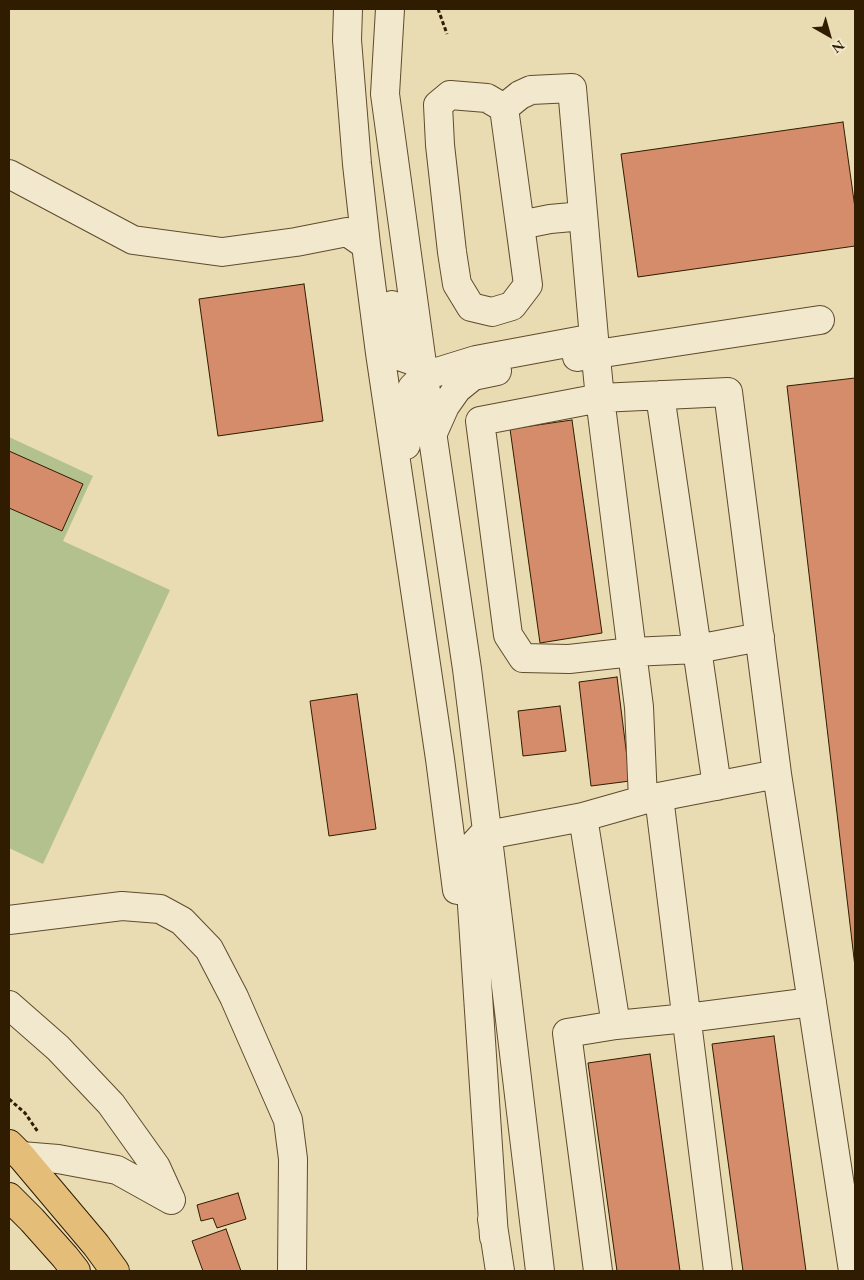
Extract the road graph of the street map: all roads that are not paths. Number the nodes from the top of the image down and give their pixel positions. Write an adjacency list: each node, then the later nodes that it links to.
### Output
1 (348, 9): 3 (street)
2 (390, 9): 11 (street)
3 (347, 40): 8 (street); 11 (street)
4 (504, 108): 6 (street); 7 (street); 7 (street)
5 (9, 174): 8 (street)
6 (583, 216): 7 (street); 10 (street)
7 (520, 225)
8 (366, 245): 31 (street)
9 (820, 320): 10 (street)
10 (594, 346): 11 (street); 13 (street); 14 (street)
11 (423, 370): 14 (street); 23 (street)
12 (660, 395): 13 (street); 15 (street); 16 (street)
13 (600, 398): 17 (street); 17 (street)
14 (433, 433): 23 (street)
15 (760, 637): 16 (street); 18 (street)
16 (697, 649): 17 (street); 19 (street)
17 (632, 652): 20 (street)
18 (777, 774): 19 (street); 25 (street)
19 (717, 786): 20 (street)
20 (651, 799): 21 (street); 27 (street)
21 (615, 807): 22 (street); 23 (street)
22 (583, 817): 23 (street); 28 (street)
23 (487, 827): 31 (street); 36 (street)
24 (9, 920): 34 (street)
25 (812, 1002): 27 (street); 39 (street)
26 (9, 1005): 29 (street)
27 (687, 1018): 28 (street); 38 (street)
28 (616, 1025): 37 (street)
29 (15, 1150): 33 (main road)
30 (9, 1198): 32 (main road)
31 (494, 1237): 35 (street)
32 (76, 1271)
33 (115, 1271)
34 (292, 1271)
35 (500, 1271)
36 (540, 1271)
37 (598, 1271)
38 (718, 1271)
39 (853, 1271)

